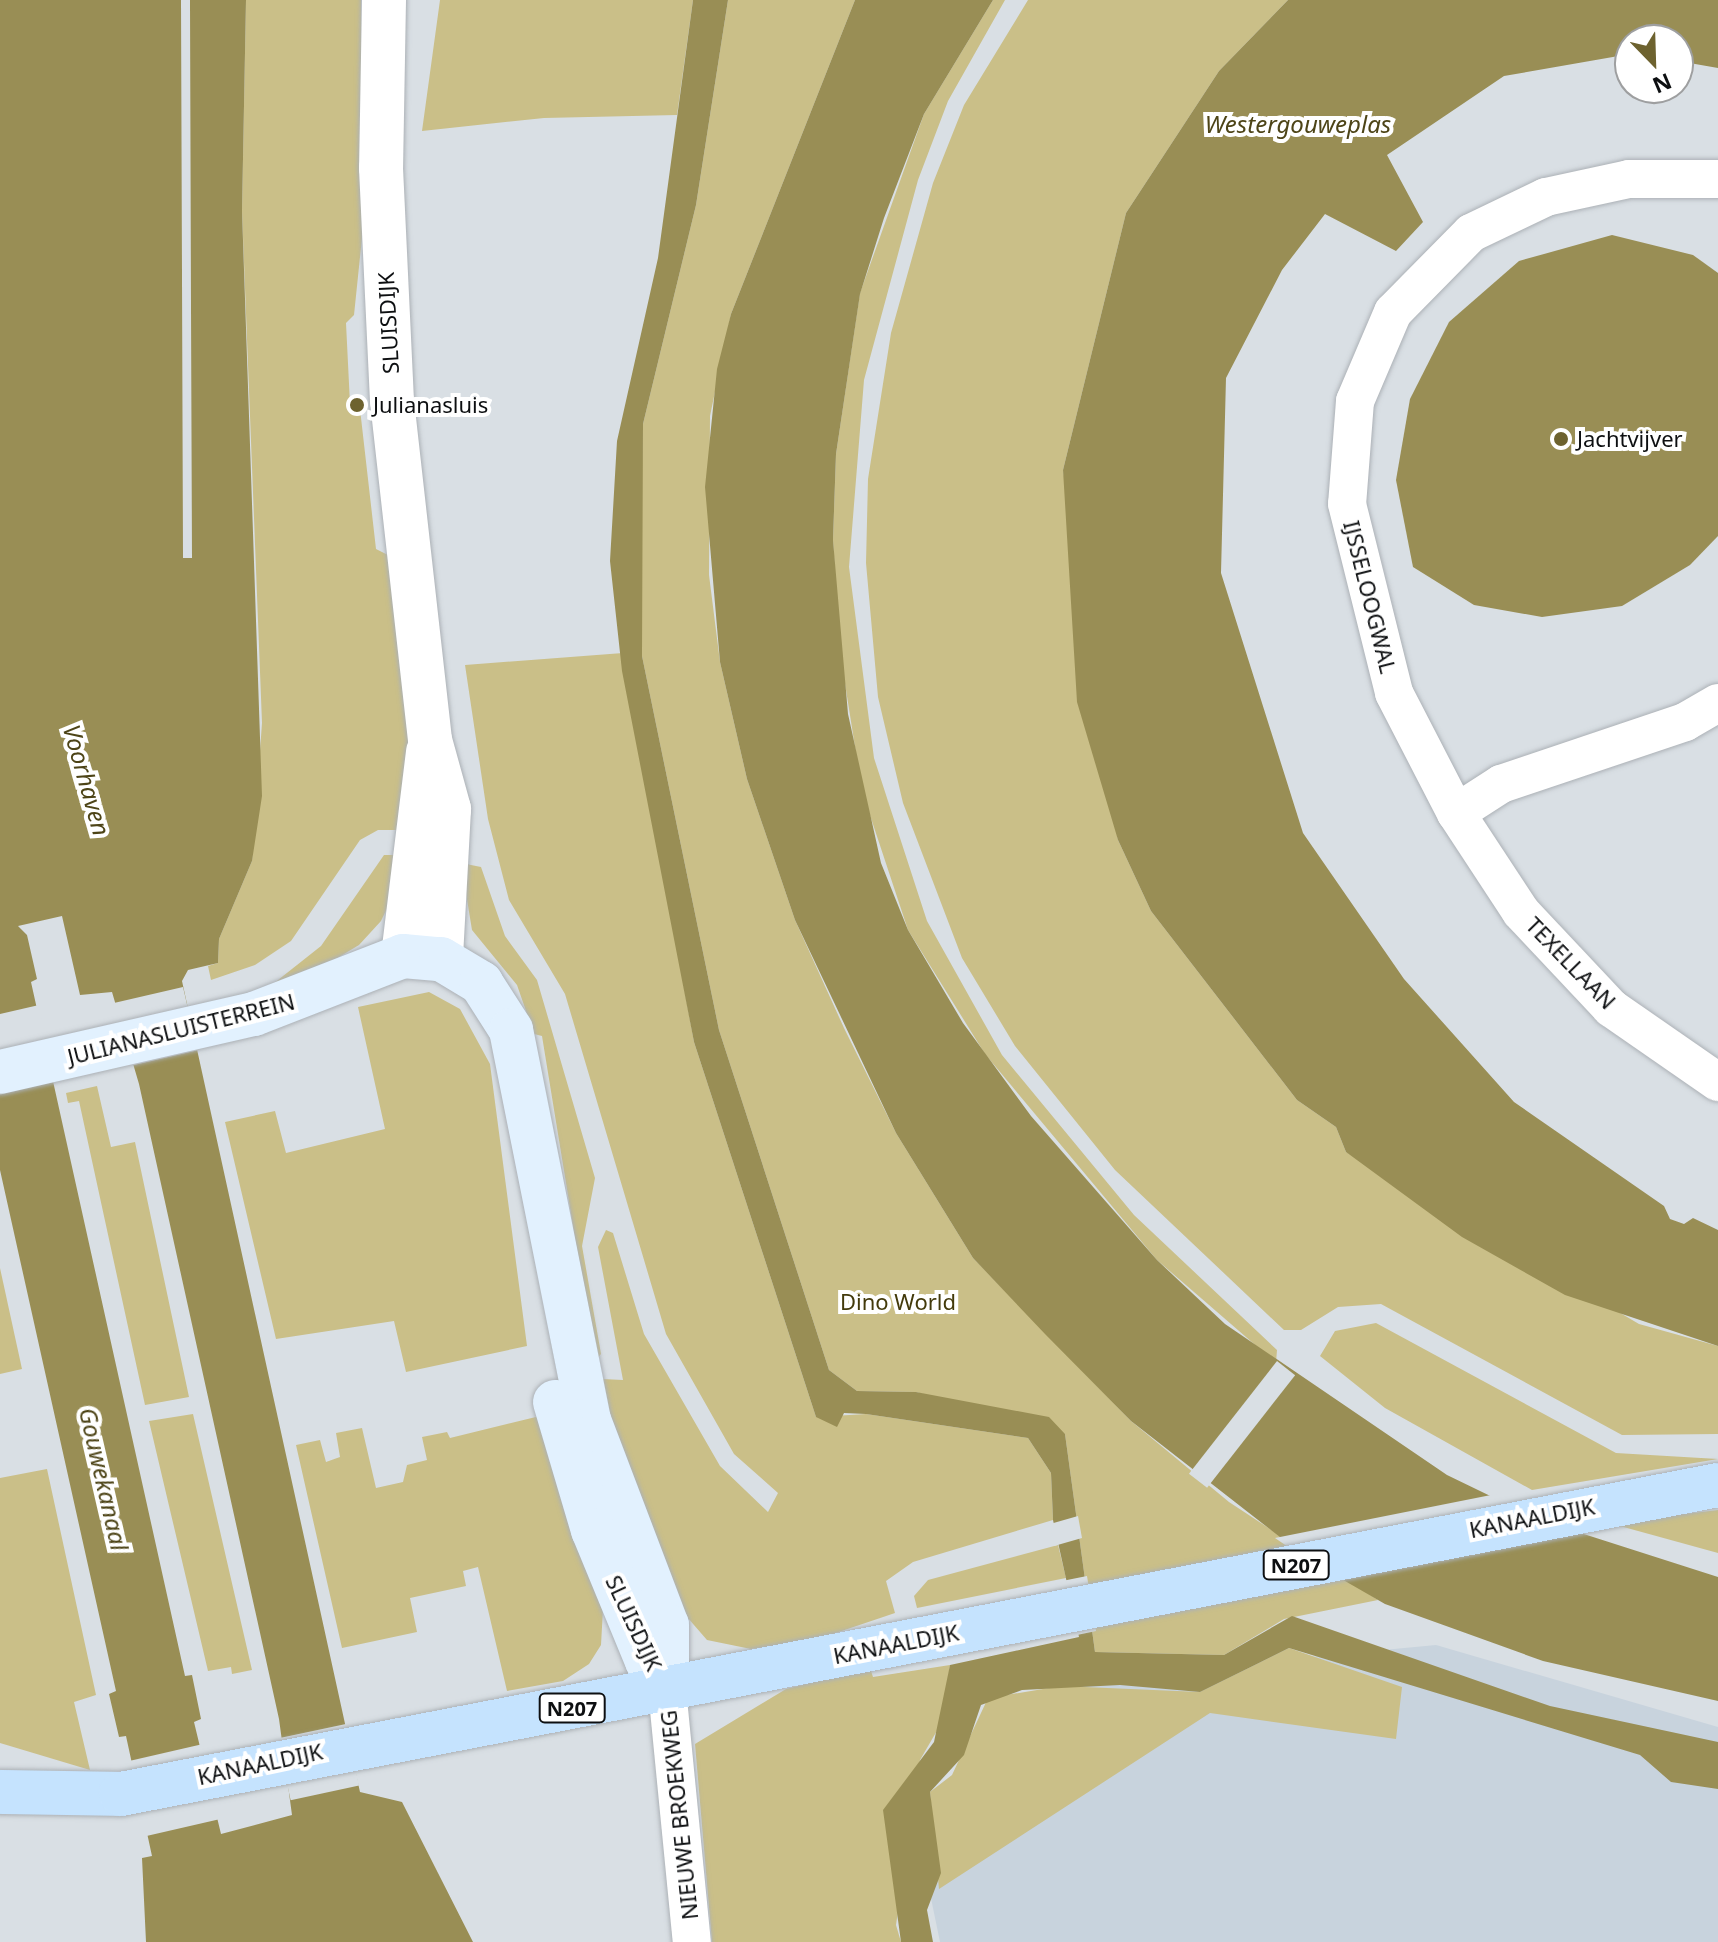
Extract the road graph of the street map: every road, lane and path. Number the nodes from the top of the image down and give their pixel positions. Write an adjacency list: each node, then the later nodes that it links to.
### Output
1 (384, 0): 5 (street, SLUISDIJK)
2 (1718, 179): 4 (street, IJSSELOOGWAL)
3 (1718, 703): 4 (street)
4 (1456, 813): 7 (street, TEXELLAAN)
5 (422, 958): 6 (main road, JULIANASLUISTERREIN); 9 (main road, SLUISDIJK)
6 (0, 1072)
7 (1718, 1082)
8 (1718, 1485): 9 (main road, KANAALDIJK / N207)
9 (667, 1689): 12 (main road, KANAALDIJK / N207); 13 (street, NIEUWE BROEKWEG)
10 (0, 1760): 12 (main road, KANAALDIJK / N207)
11 (0, 1792): 12 (main road, KANAALDIJK / N207)
12 (75, 1794)
13 (692, 1942)

